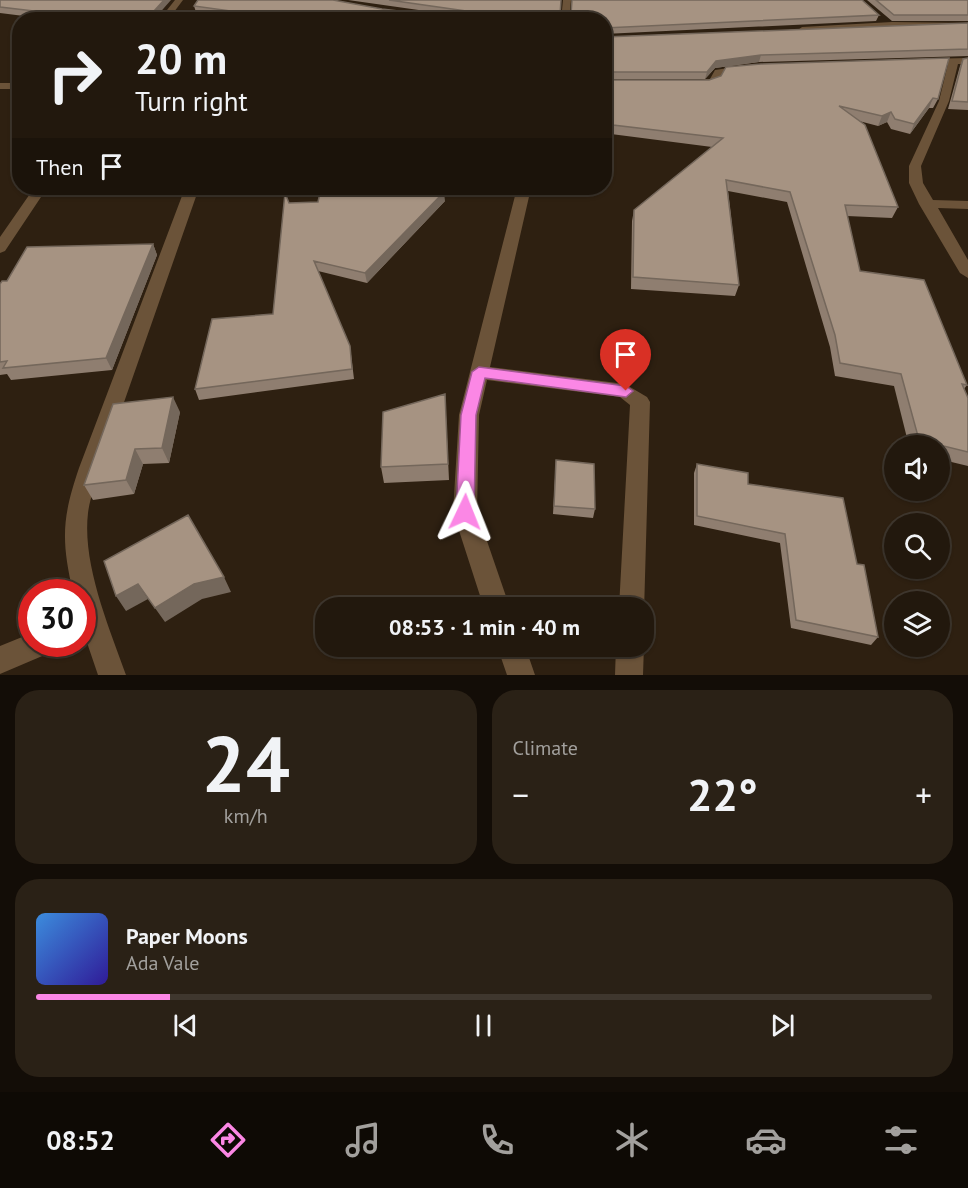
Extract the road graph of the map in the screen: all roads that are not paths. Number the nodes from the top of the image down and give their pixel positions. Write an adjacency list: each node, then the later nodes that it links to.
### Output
1 (179, 0): 2 (street)
2 (169, 12)
3 (968, 25): 4 (street)
4 (793, 31)
5 (954, 61): 6 (street); 7 (street); 13 (street)
6 (968, 61)
7 (908, 63)
8 (759, 67): 9 (street)
9 (685, 84)
10 (35, 195): 15 (street)
11 (189, 195): 18 (street)
12 (522, 195): 17 (street)
13 (926, 204): 14 (street); 16 (street)
14 (968, 205)
15 (0, 248)
16 (968, 273)
17 (479, 372): 19 (street); 20 (street)
18 (82, 579)
19 (493, 597)
20 (632, 597)
21 (96, 639): 26 (street)
22 (18, 652): 25 (street)
23 (515, 657): 27 (street)
24 (630, 657): 28 (street)
25 (0, 660)
26 (112, 675)
27 (521, 675)
28 (629, 675)

